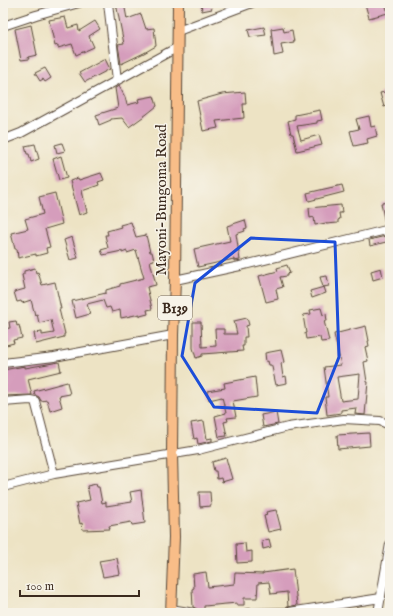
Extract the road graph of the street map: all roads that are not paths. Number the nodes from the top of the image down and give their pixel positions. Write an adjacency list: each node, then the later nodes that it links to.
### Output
1 (79, 3): 5 (street)
2 (108, 3): 8 (street)
3 (178, 3): 6 (main road, Mayoni-Bungoma Road / B139)
4 (252, 3): 6 (street)
5 (3, 26)
6 (178, 31): 7 (main road, Mayoni-Bungoma Road / B139)
7 (178, 47): 8 (street); 11 (main road, Mayoni-Bungoma Road / B139)
8 (117, 80): 9 (street)
9 (3, 140)
10 (390, 230): 11 (street)
11 (175, 280): 12 (main road, Mayoni-Bungoma Road / B139)
12 (173, 335): 13 (street); 16 (main road, Mayoni-Bungoma Road / B139)
13 (3, 363)
14 (3, 402): 17 (street)
15 (390, 424): 16 (street)
16 (172, 454): 17 (street); 21 (main road, Mayoni-Bungoma Road / B139)
17 (54, 474): 18 (street)
18 (3, 487)
19 (390, 544): 20 (street)
20 (381, 598): 23 (street); 24 (street)
21 (171, 611): 22 (street)
22 (194, 613)
23 (247, 613)
24 (378, 613)

